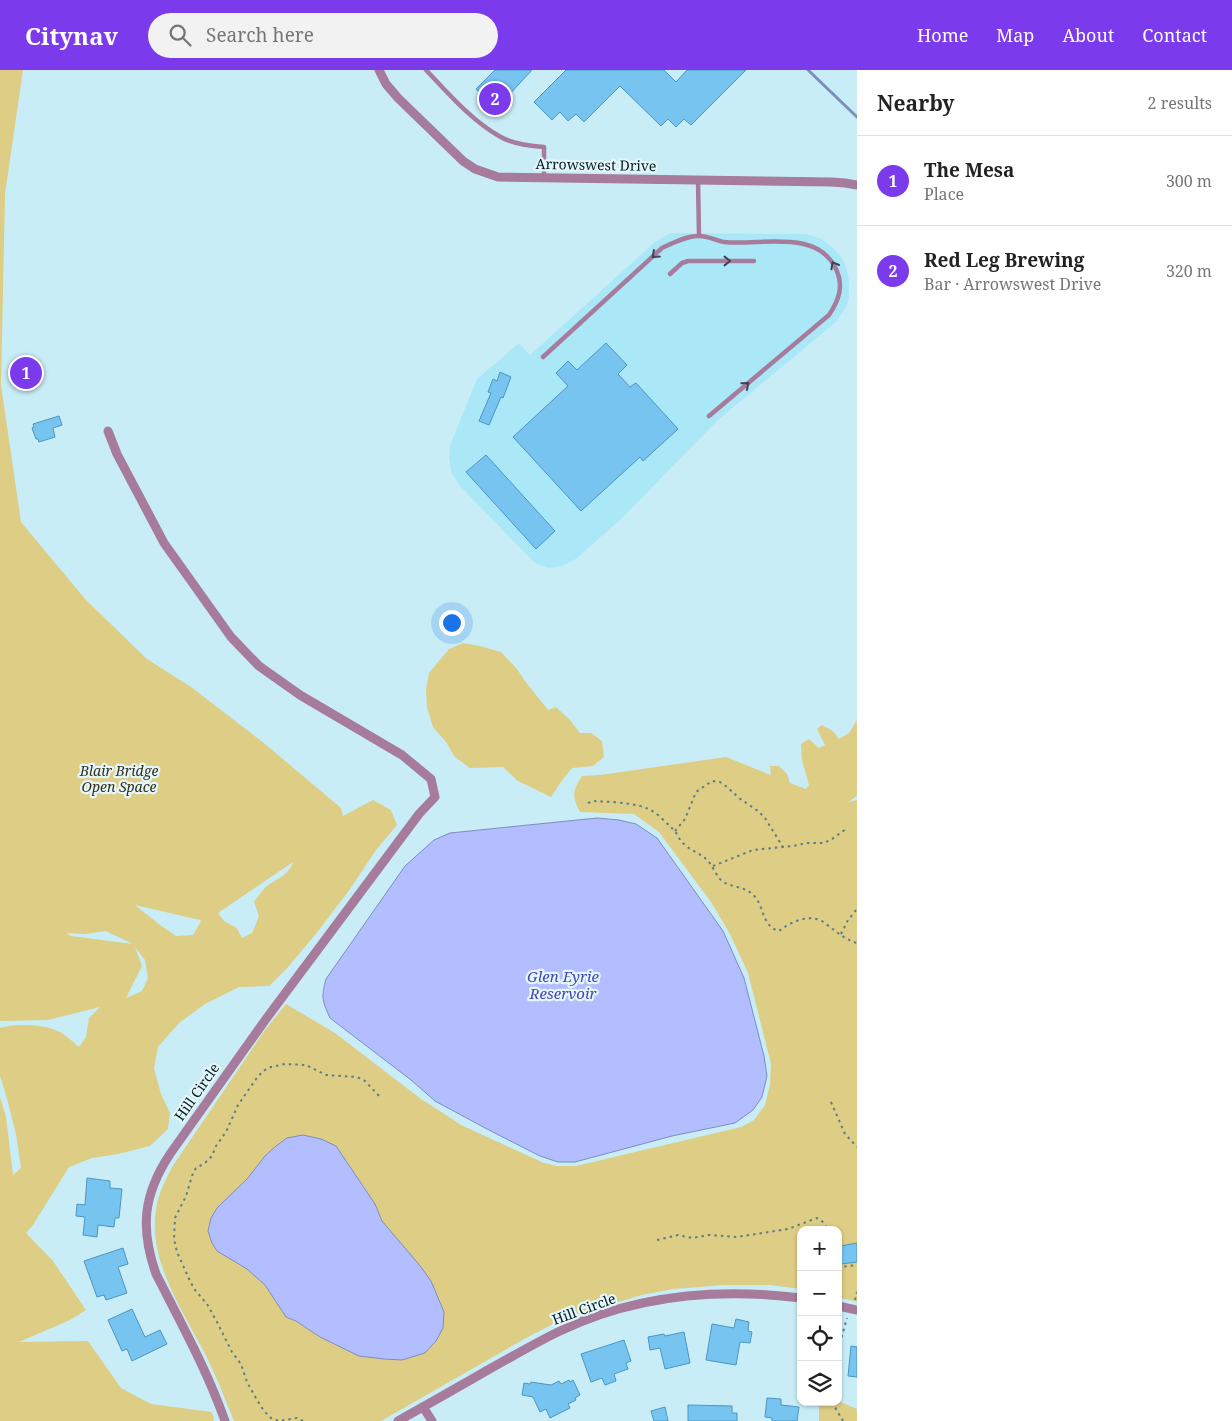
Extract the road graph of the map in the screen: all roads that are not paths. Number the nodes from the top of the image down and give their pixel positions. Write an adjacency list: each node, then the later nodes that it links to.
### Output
1 (379, 70): 3 (street, Arrowswest Drive)
2 (426, 70): 3 (lane)
3 (544, 179): 4 (street, Arrowswest Drive)
4 (698, 180): 5 (street, Arrowswest Drive); 6 (lane)
5 (857, 185)
6 (699, 236): 9 (lane, one-way to 9); 10 (lane, one-way to 6)
7 (754, 261): 8 (lane, one-way to 7)
8 (670, 274)
9 (543, 357)
10 (709, 416)
11 (108, 431): 14 (street, Hill Circle)
12 (797, 1298): 13 (street, Hill Circle)
13 (424, 1406): 15 (street, Hill Circle); 16 (street)
14 (225, 1421)
15 (398, 1421)
16 (432, 1421)

